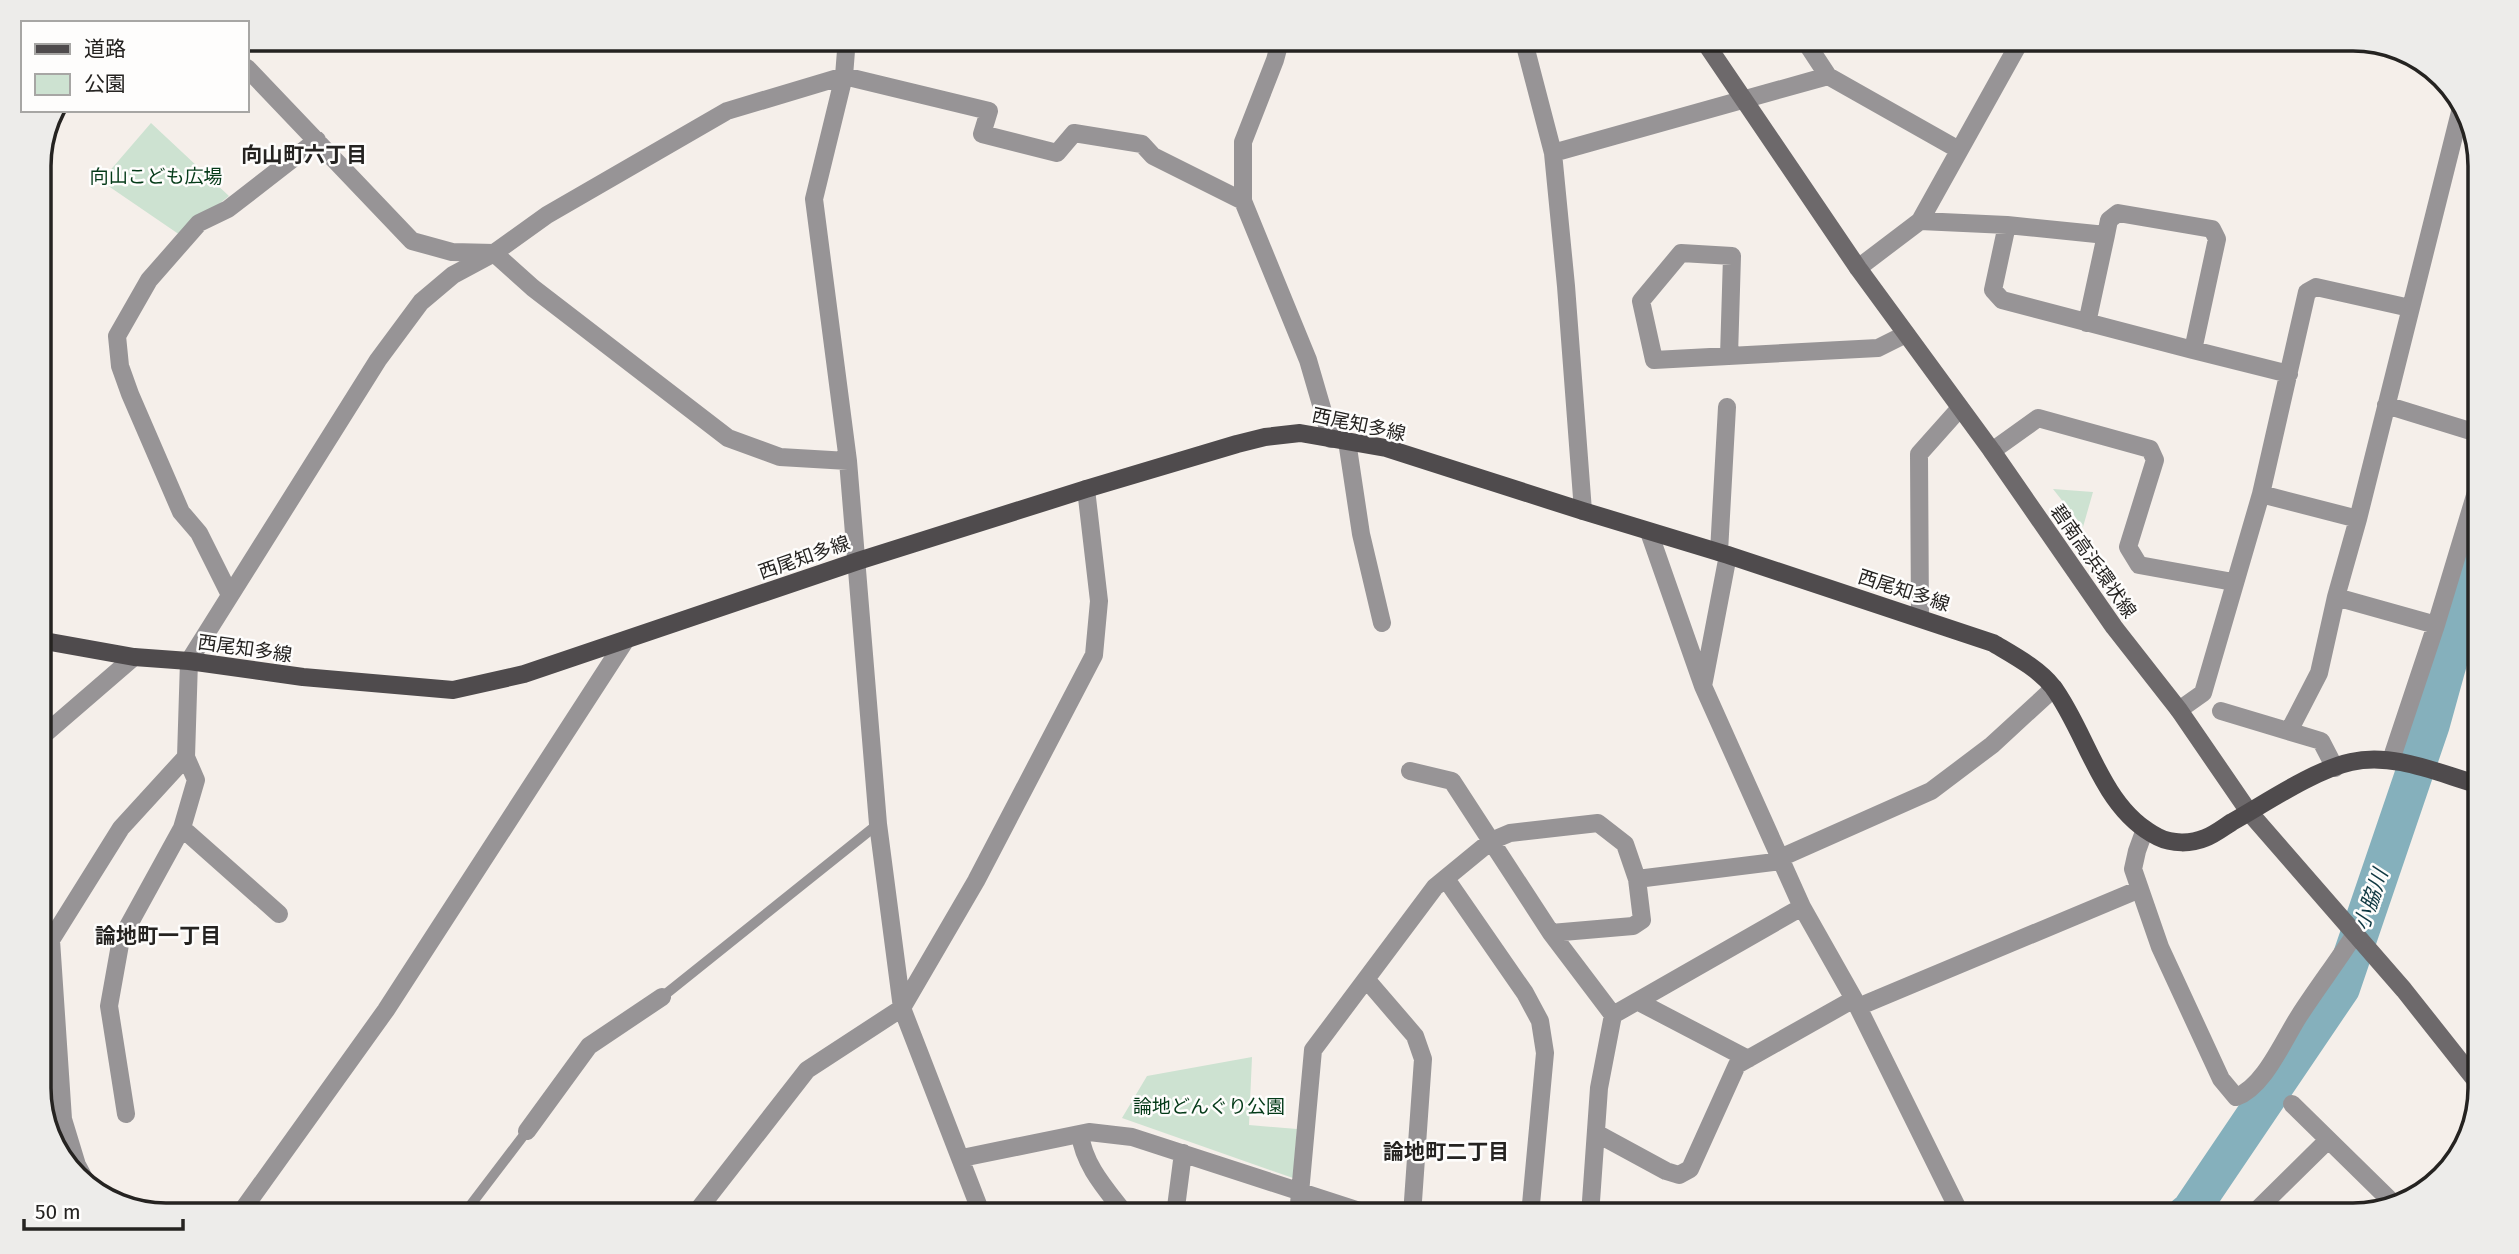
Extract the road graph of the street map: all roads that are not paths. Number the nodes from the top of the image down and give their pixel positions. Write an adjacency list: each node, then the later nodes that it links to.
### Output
1 (846, 51): 8 (street)
2 (1277, 51): 15 (street)
3 (1526, 51): 14 (street)
4 (1711, 51): 10 (main road, 碧南高浜環状線)
5 (1811, 51): 9 (street)
6 (2015, 51): 13 (street)
7 (248, 69): 12 (street)
8 (844, 76): 15 (street); 19 (street); 33 (street)
9 (1828, 76): 10 (street); 13 (street)
10 (1745, 100): 14 (street); 20 (main road, 碧南高浜環状線)
11 (2458, 120): 21 (street)
12 (317, 140): 19 (street); 43 (street)
13 (1959, 150): 16 (street)
14 (1553, 153): 36 (street)
15 (1243, 201): 31 (street)
16 (1920, 221): 17 (street); 20 (street)
17 (2007, 225): 18 (street); 22 (street)
18 (2106, 235): 22 (street); 24 (street)
19 (494, 253): 33 (street); 43 (street)
20 (1858, 268): 23 (main road, 碧南高浜環状線)
21 (2410, 308): 26 (street); 27 (street)
22 (2087, 323): 24 (street)
23 (1906, 334): 25 (street); 29 (main road, 碧南高浜環状線)
24 (2193, 350): 26 (street)
25 (1729, 356): 25 (street)
26 (2289, 374): 35 (street)
27 (2386, 405): 30 (street); 37 (street)
28 (1727, 408): 40 (street)
29 (1960, 408): 32 (main road, 碧南高浜環状線); 45 (street)
30 (2468, 430)
31 (1339, 440): 34 (main road, 西尾知多線); 36 (main road, 西尾知多線); 46 (street)
32 (1992, 451): 42 (street); 54 (main road, 碧南高浜環状線)
33 (848, 461): 41 (street)
34 (1086, 489): 41 (main road, 西尾知多線); 81 (street)
35 (2261, 494): 37 (street); 42 (street)
36 (1583, 512): 39 (main road, 西尾知多線)
37 (2358, 519): 44 (street)
38 (2468, 519): 47 (street)
39 (1649, 532): 40 (main road, 西尾知多線); 52 (street)
40 (1723, 553): 45 (main road, 西尾知多線); 52 (street)
41 (858, 561): 48 (main road, 西尾知多線); 64 (street)
42 (2234, 582): 54 (street)
43 (230, 595): 51 (street)
44 (2336, 597): 47 (street); 57 (street)
45 (1920, 617): 53 (main road, 西尾知多線)
46 (1382, 623)
47 (2436, 625): 59 (street)
48 (625, 641): 51 (main road, 西尾知多線); 98 (street)
49 (51, 642): 50 (main road, 西尾知多線)
50 (134, 657): 51 (main road, 西尾知多線); 56 (street)
51 (189, 661): 58 (street)
52 (1703, 686): 68 (street)
53 (2054, 688): 66 (main road, 西尾知多線); 68 (street)
54 (2179, 710): 63 (main road, 碧南高浜環状線)
55 (2221, 711): 57 (street)
56 (51, 729)
57 (2289, 731): 60 (street)
58 (186, 757): 65 (street); 74 (street)
59 (2390, 760): 60 (main road, 西尾知多線); 62 (main road, 西尾知多線)
60 (2335, 768): 63 (main road, 西尾知多線)
61 (1410, 771): 67 (street)
62 (2468, 782)
63 (2249, 813): 66 (main road, 西尾知多線); 76 (main road, 碧南高浜環状線)
64 (878, 824): 78 (lane); 81 (street)
65 (181, 828): 73 (street); 87 (street)
66 (2146, 829): 71 (street)
67 (1491, 841): 69 (street); 70 (street); 75 (street)
68 (1781, 860): 70 (street); 72 (street)
69 (1446, 879): 77 (street); 107 (street)
70 (1637, 880): 75 (street)
71 (2140, 889): 76 (street); 80 (street)
72 (1802, 906): 79 (street); 80 (street)
73 (279, 914)
74 (51, 928)
75 (1551, 933): 82 (street)
76 (2355, 934): 85 (main road, 碧南高浜環状線)
77 (1366, 979): 96 (street); 106 (street)
78 (662, 998): 89 (street)
79 (1637, 1001): 82 (street); 84 (street)
80 (1856, 1003): 84 (street); 109 (street)
81 (902, 1008): 95 (street); 100 (street)
82 (1613, 1015): 90 (street)
83 (51, 1045): 88 (street)
84 (1748, 1059): 90 (street)
85 (2468, 1071)
86 (2292, 1104): 92 (street)
87 (126, 1114)
88 (57, 1125): 94 (street)
89 (527, 1131): 99 (lane)
90 (1596, 1133): 108 (street)
91 (1080, 1134): 93 (street); 95 (street); 102 (street)
92 (2328, 1140): 97 (street); 110 (street)
93 (1183, 1153): 96 (street); 103 (street)
94 (72, 1154)
95 (962, 1158): 101 (street)
96 (1300, 1190): 104 (street); 105 (street)
97 (2387, 1197)
98 (248, 1203)
99 (473, 1203)
100 (704, 1203)
101 (978, 1203)
102 (1116, 1203)
103 (1177, 1203)
104 (1299, 1203)
105 (1336, 1203)
106 (1413, 1203)
107 (1531, 1203)
108 (1591, 1203)
109 (1955, 1203)
110 (2268, 1203)

